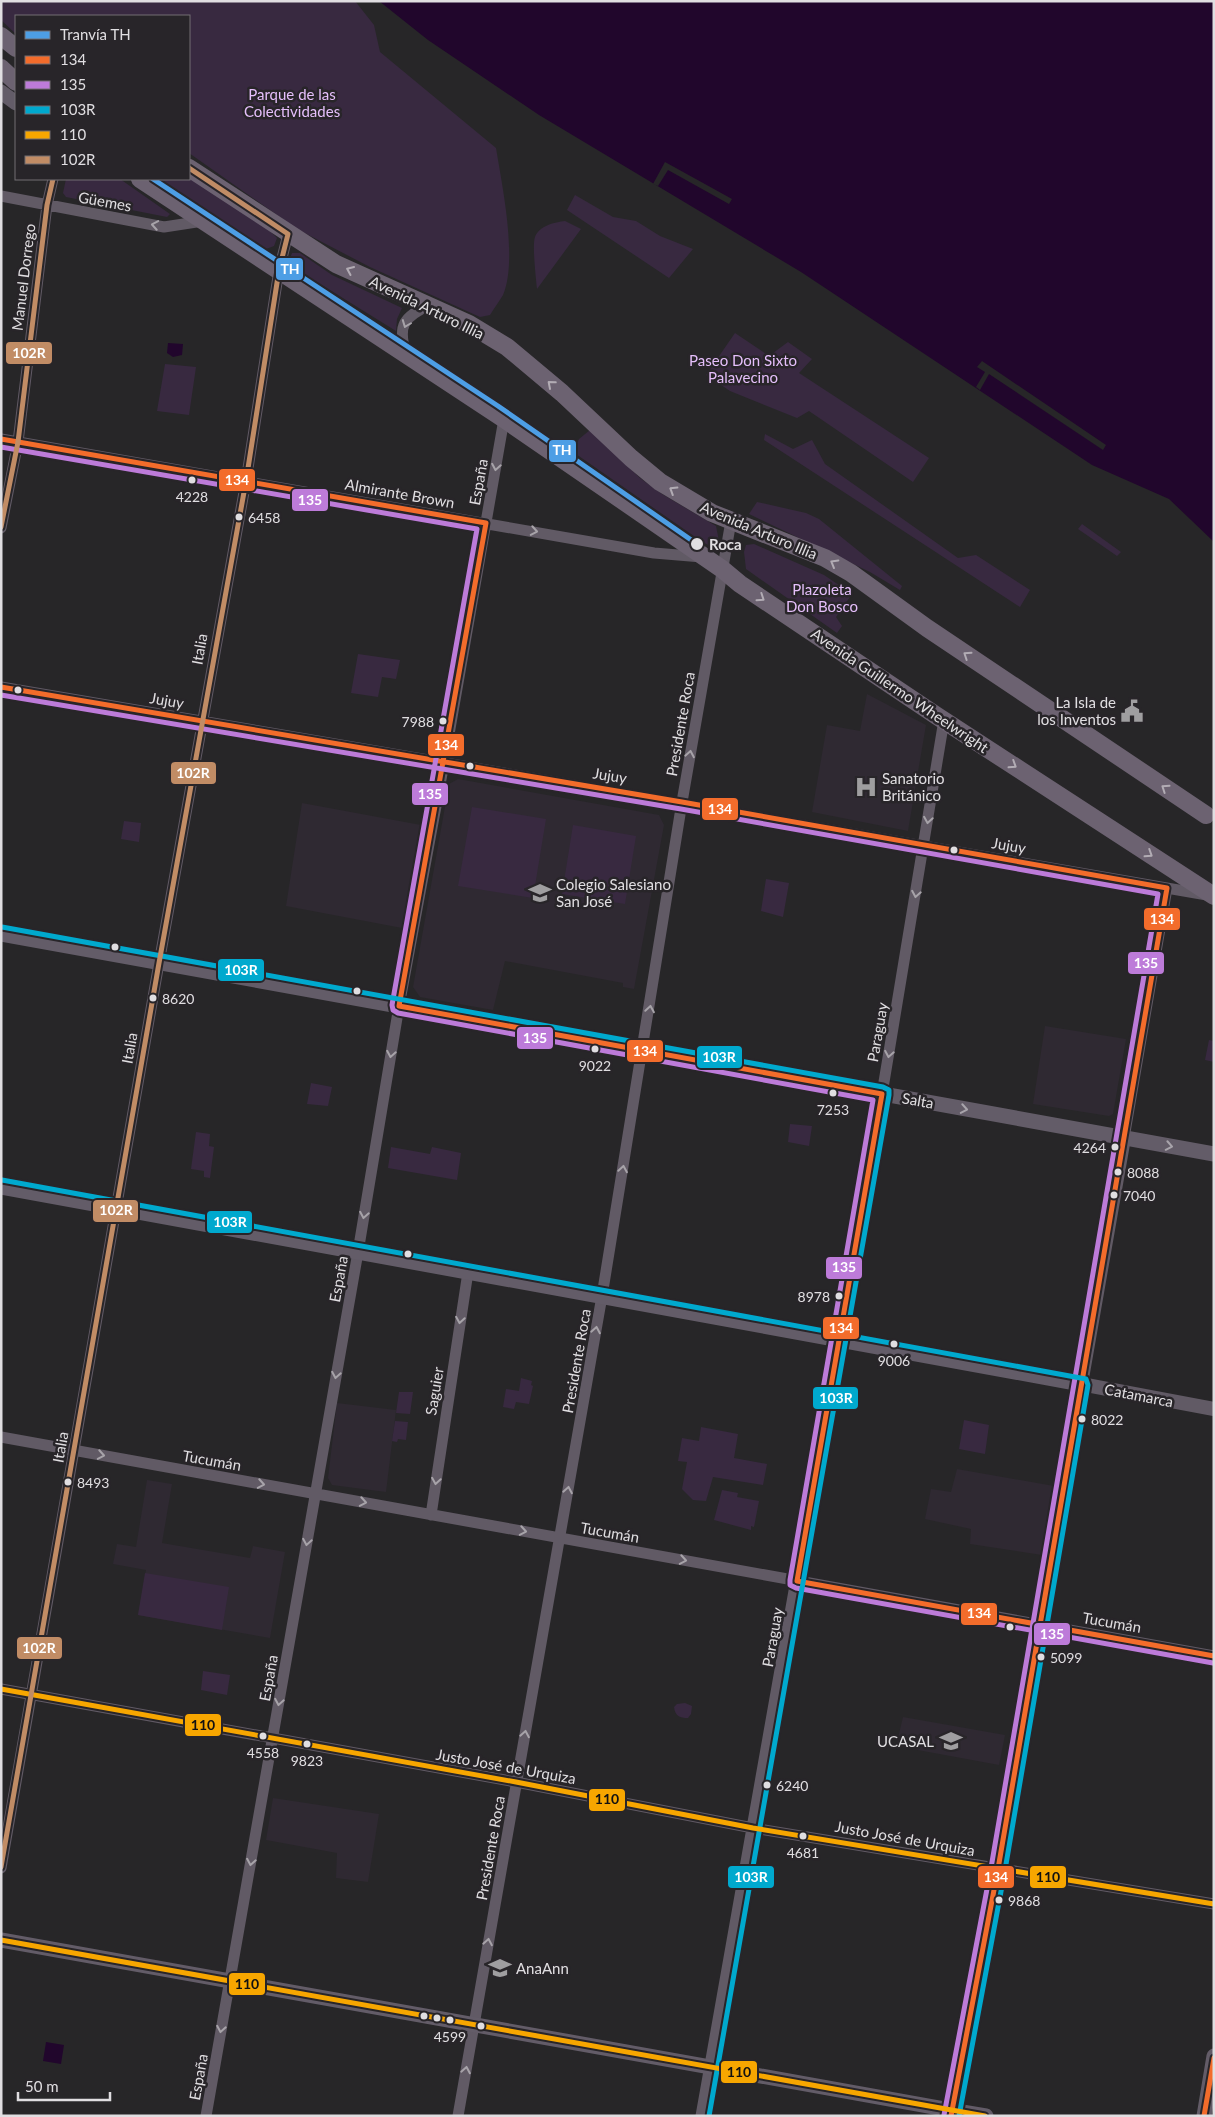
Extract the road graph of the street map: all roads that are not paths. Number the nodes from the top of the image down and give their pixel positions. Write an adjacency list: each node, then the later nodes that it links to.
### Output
1 (1, 68): 2 (main road)
2 (15, 81)
3 (1, 92): 4 (main road)
4 (15, 101)
5 (190, 169): 11 (main road, Avenida Arturo Illia)
6 (53, 180): 9 (street, Manuel Dorrego)
7 (142, 180): 10 (main road, Avenida Guillermo Wheelwright)
8 (1, 196): 9 (street, Güemes)
9 (47, 205): 10 (street, Güemes, one-way to 9); 17 (street, Manuel Dorrego)
10 (203, 221): 12 (main road, Avenida Guillermo Wheelwright)
11 (288, 234): 12 (street, Italia); 13 (main road, Avenida Arturo Illia, one-way to 11)
12 (279, 270): 14 (main road, Avenida Guillermo Wheelwright); 18 (street, Italia)
13 (429, 305): 14 (street, one-way to 14); 19 (main road, Avenida Arturo Illia, one-way to 13)
14 (406, 354): 15 (main road, Avenida Guillermo Wheelwright)
15 (504, 419): 20 (street, España, one-way to 20); 22 (main road, Avenida Guillermo Wheelwright)
16 (1, 439): 17 (street, Almirante Brown)
17 (18, 442): 18 (street, Almirante Brown); 21 (street, Manuel Dorrego)
18 (246, 481): 20 (street, Almirante Brown); 26 (street, Italia)
19 (732, 521): 23 (street, Presidente Roca); 29 (main road, Avenida Arturo Illia, one-way to 19)
20 (486, 523): 22 (street, Almirante Brown, one-way to 22); 27 (street, España)
21 (1, 528)
22 (706, 558): 23 (main road, Avenida Guillermo Wheelwright)
23 (722, 568): 25 (main road, Avenida Guillermo Wheelwright, one-way to 25); 28 (street, Presidente Roca, one-way to 23)
24 (1, 687): 26 (street, Jujuy)
25 (944, 720): 30 (street, Paraguay, one-way to 30); 32 (main road, Avenida Guillermo Wheelwright, one-way to 32)
26 (201, 721): 27 (street, Jujuy); 34 (street, Italia)
27 (444, 763): 28 (street, Jujuy); 35 (street, España)
28 (682, 802): 30 (street, Jujuy); 36 (street, Presidente Roca, one-way to 28)
29 (1206, 815)
30 (924, 846): 31 (street, Jujuy); 37 (street, Paraguay, one-way to 37)
31 (1167, 888): 32 (street, Jujuy); 38 (street)
32 (1214, 896)
33 (1, 934): 34 (main road, Salta)
34 (159, 963): 35 (main road, Salta); 41 (street, Italia)
35 (399, 1006): 36 (main road, Salta); 42 (street, España, one-way to 42)
36 (643, 1051): 37 (main road, Salta); 44 (street, Presidente Roca, one-way to 36)
37 (882, 1094): 38 (main road, Salta, one-way to 38); 45 (street, Paraguay)
38 (1124, 1138): 39 (main road, Salta, one-way to 39); 46 (street)
39 (1214, 1154)
40 (1, 1186): 41 (main road, Catamarca)
41 (118, 1208): 42 (main road, Catamarca); 49 (street, Italia)
42 (358, 1252): 43 (main road, Catamarca); 50 (street, España, one-way to 50)
43 (468, 1272): 44 (main road, Catamarca); 51 (street, Saguier, one-way to 51)
44 (602, 1296): 45 (main road, Catamarca); 52 (street, Presidente Roca, one-way to 44)
45 (839, 1340): 46 (main road, Catamarca); 53 (street, Paraguay)
46 (1082, 1384): 47 (street, Catamarca); 54 (main road)
47 (1214, 1409)
48 (1, 1437): 49 (street, Tucumán)
49 (75, 1450): 50 (street, Tucumán, one-way to 50); 57 (street, Italia)
50 (315, 1494): 51 (street, Tucumán, one-way to 51); 58 (street, España, one-way to 58)
51 (431, 1515): 52 (street, Tucumán, one-way to 52)
52 (559, 1538): 53 (street, Tucumán, one-way to 53); 59 (street, Presidente Roca, one-way to 52)
53 (797, 1581): 54 (street, Tucumán); 60 (street, Paraguay)
54 (1040, 1624): 55 (street, Tucumán); 62 (main road)
55 (1214, 1656)
56 (1, 1689): 57 (street, Justo José de Urquiza)
57 (32, 1695): 58 (street, Justo José de Urquiza); 61 (street, Italia)
58 (272, 1738): 59 (street, Justo José de Urquiza); 65 (street, España, one-way to 65)
59 (516, 1782): 60 (street, Justo José de Urquiza); 66 (street, Presidente Roca, one-way to 59)
60 (753, 1828): 62 (street, Justo José de Urquiza); 68 (street, Paraguay)
61 (1, 1868)
62 (998, 1869): 63 (street, Justo José de Urquiza); 69 (main road)
63 (1214, 1904)
64 (1, 1940): 65 (main road)
65 (230, 1981): 66 (main road); 70 (street, España, one-way to 70)
66 (474, 2024): 68 (main road); 71 (street, Presidente Roca, one-way to 66)
67 (1214, 2056): 74 (main road)
68 (710, 2068): 69 (main road); 72 (street, Paraguay)
69 (952, 2113): 73 (main road)
70 (206, 2116)
71 (458, 2116)
72 (701, 2116)
73 (986, 2116)
74 (1204, 2116)

